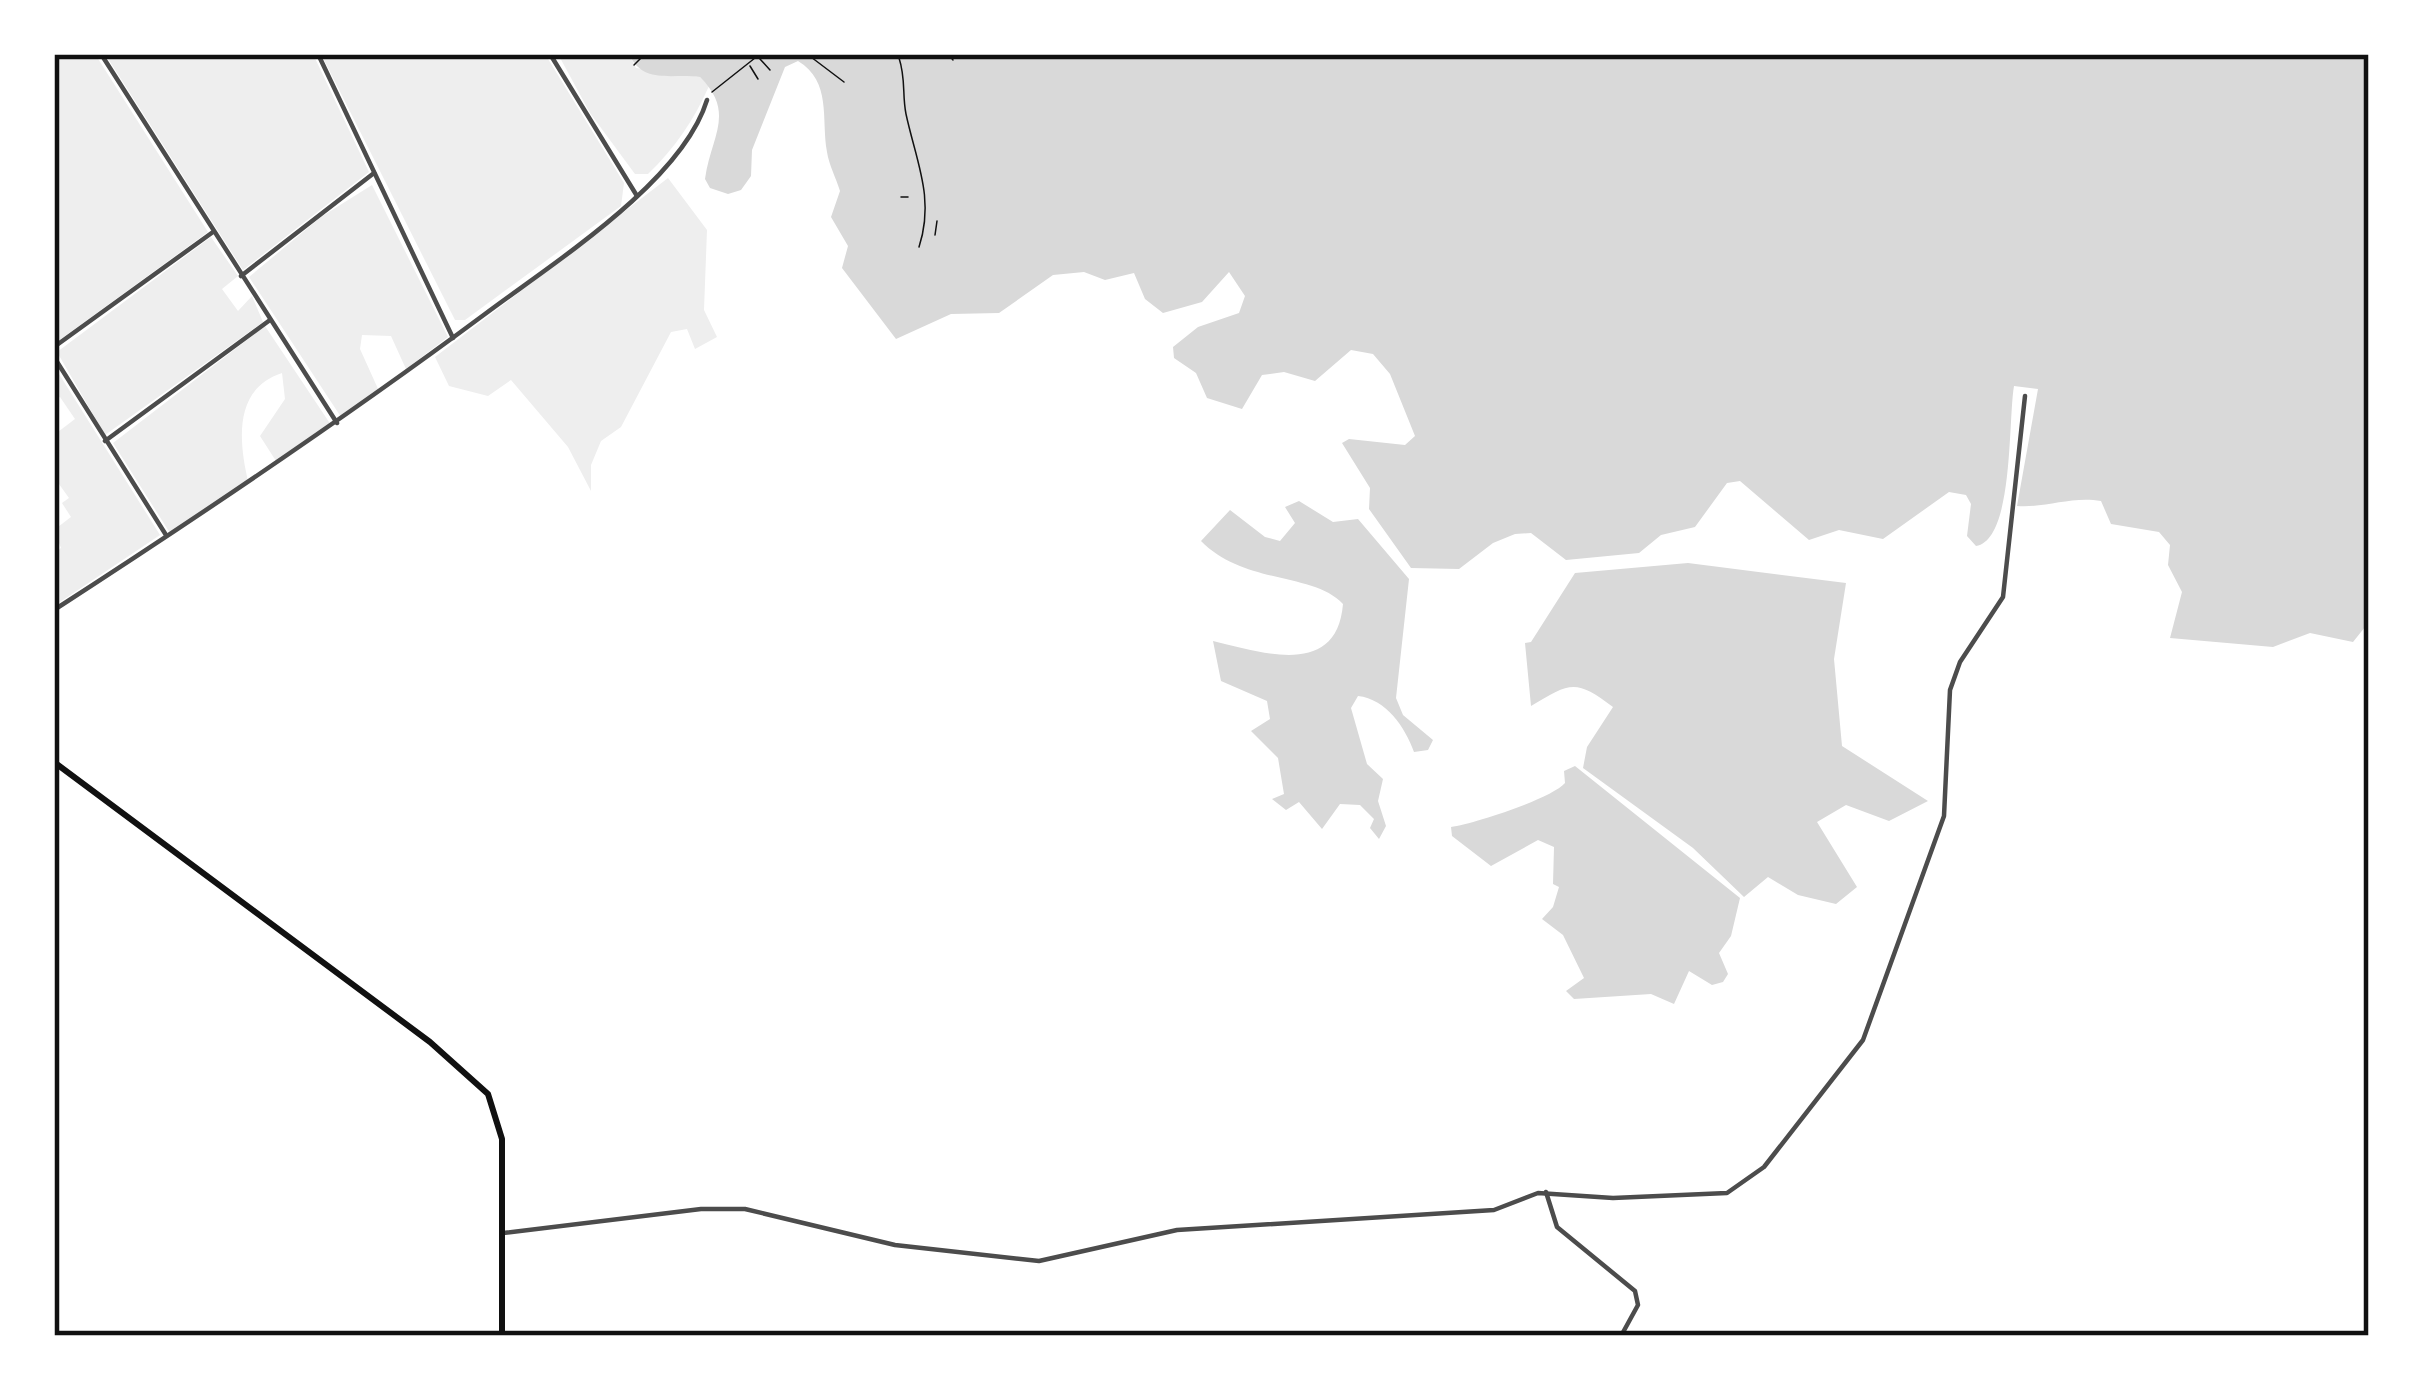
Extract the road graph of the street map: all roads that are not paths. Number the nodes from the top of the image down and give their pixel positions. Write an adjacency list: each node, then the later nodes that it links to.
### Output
1 (101, 54): 7 (street)
2 (318, 54): 5 (street)
3 (550, 54): 6 (street)
4 (707, 100): 6 (street)
5 (374, 173): 8 (street); 10 (street)
6 (638, 196): 10 (street)
7 (213, 232): 8 (street); 11 (street)
8 (241, 276): 9 (street)
9 (270, 320): 14 (street); 15 (street)
10 (453, 338): 14 (street)
11 (54, 347)
12 (54, 357): 15 (street)
13 (2025, 396): 19 (street)
14 (338, 424): 16 (street)
15 (105, 441): 16 (street)
16 (168, 537): 17 (street)
17 (54, 610)
18 (54, 762): 20 (main road)
19 (1546, 1192): 20 (street); 22 (street)
20 (502, 1233): 21 (main road)
21 (502, 1336)
22 (1621, 1336)

